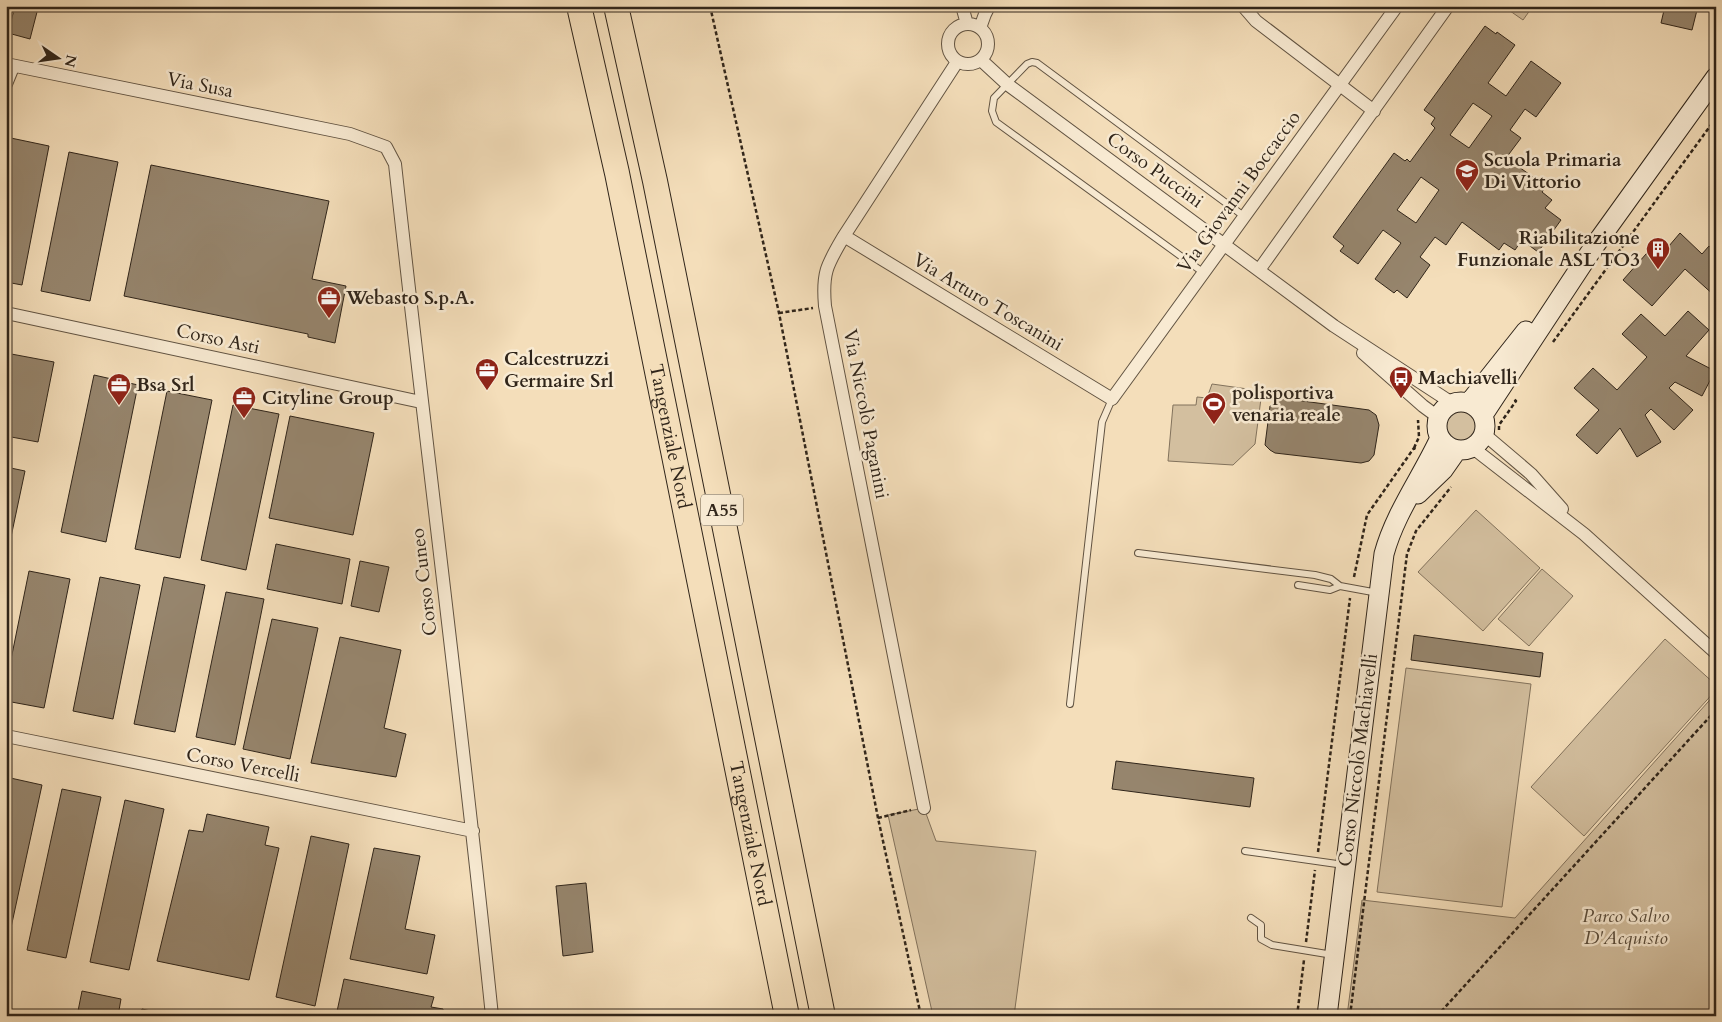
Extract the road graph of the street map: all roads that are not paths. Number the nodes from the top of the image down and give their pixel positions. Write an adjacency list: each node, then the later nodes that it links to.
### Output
1 (579, 6): 49 (highway, Tangenziale Nord / A55)
2 (616, 6): 50 (highway, Tangenziale Nord / A55)
3 (962, 6): 8 (street)
4 (989, 6): 9 (street)
5 (1243, 6): 16 (street)
6 (1397, 6): 16 (street, Via Giovanni Boccaccio)
7 (1448, 6): 17 (street)
8 (967, 24): 9 (street); 11 (street)
9 (980, 28): 10 (street)
10 (981, 60): 11 (street); 15 (street, Corso Puccini)
11 (957, 62): 20 (street, Via Niccolò Paganini)
12 (9, 66): 14 (street); 18 (street, Via Susa)
13 (1716, 77): 22 (street, Corso Niccolò Machiavelli)
14 (6, 84)
15 (1007, 84): 19 (lane); 21 (street, Corso Puccini); 24 (lane)
16 (1340, 86): 17 (street); 19 (street, Via Giovanni Boccaccio)
17 (1374, 111): 23 (street)
18 (386, 147): 28 (street, Corso Cuneo)
19 (1245, 217): 21 (street, Via Giovanni Boccaccio)
20 (844, 236): 27 (street, Via Arturo Toscanini); 42 (street, Via Niccolò Paganini)
21 (1224, 244): 23 (street, Corso Puccini); 24 (street, Via Giovanni Boccaccio)
22 (1593, 248): 29 (street, Corso Niccolò Machiavelli); 31 (street, Corso Niccolò Machiavelli)
23 (1259, 270): 26 (street, Corso Puccini)
24 (1204, 273): 27 (street, Via Giovanni Boccaccio)
25 (6, 313): 28 (street, Corso Asti)
26 (1334, 326): 29 (street); 30 (street)
27 (1112, 399): 40 (lane)
28 (421, 402): 43 (street, Corso Cuneo)
29 (1460, 403): 30 (street); 31 (street)
30 (1438, 417): 32 (street)
31 (1474, 437): 32 (street); 33 (street, Corso Niccolò Machiavelli); 34 (street); 34 (street)
32 (1440, 438): 33 (street, Corso Niccolò Machiavelli)
33 (1443, 470): 38 (street, Corso Niccolò Machiavelli)
34 (1584, 534): 39 (street)
35 (1138, 553): 37 (lane)
36 (1298, 585): 37 (lane)
37 (1340, 586): 38 (lane)
38 (1379, 593): 45 (street, Corso Niccolò Machiavelli)
39 (1716, 653)
40 (1070, 704)
41 (6, 736): 43 (street, Corso Vercelli)
42 (924, 808)
43 (473, 830): 48 (street, Corso Cuneo)
44 (1245, 851): 45 (lane)
45 (1346, 866): 47 (street, Corso Niccolò Machiavelli)
46 (1251, 918): 47 (lane)
47 (1334, 955): 51 (street, Corso Niccolò Machiavelli)
48 (492, 1016)
49 (787, 1016)
50 (824, 1016)
51 (1326, 1016)

